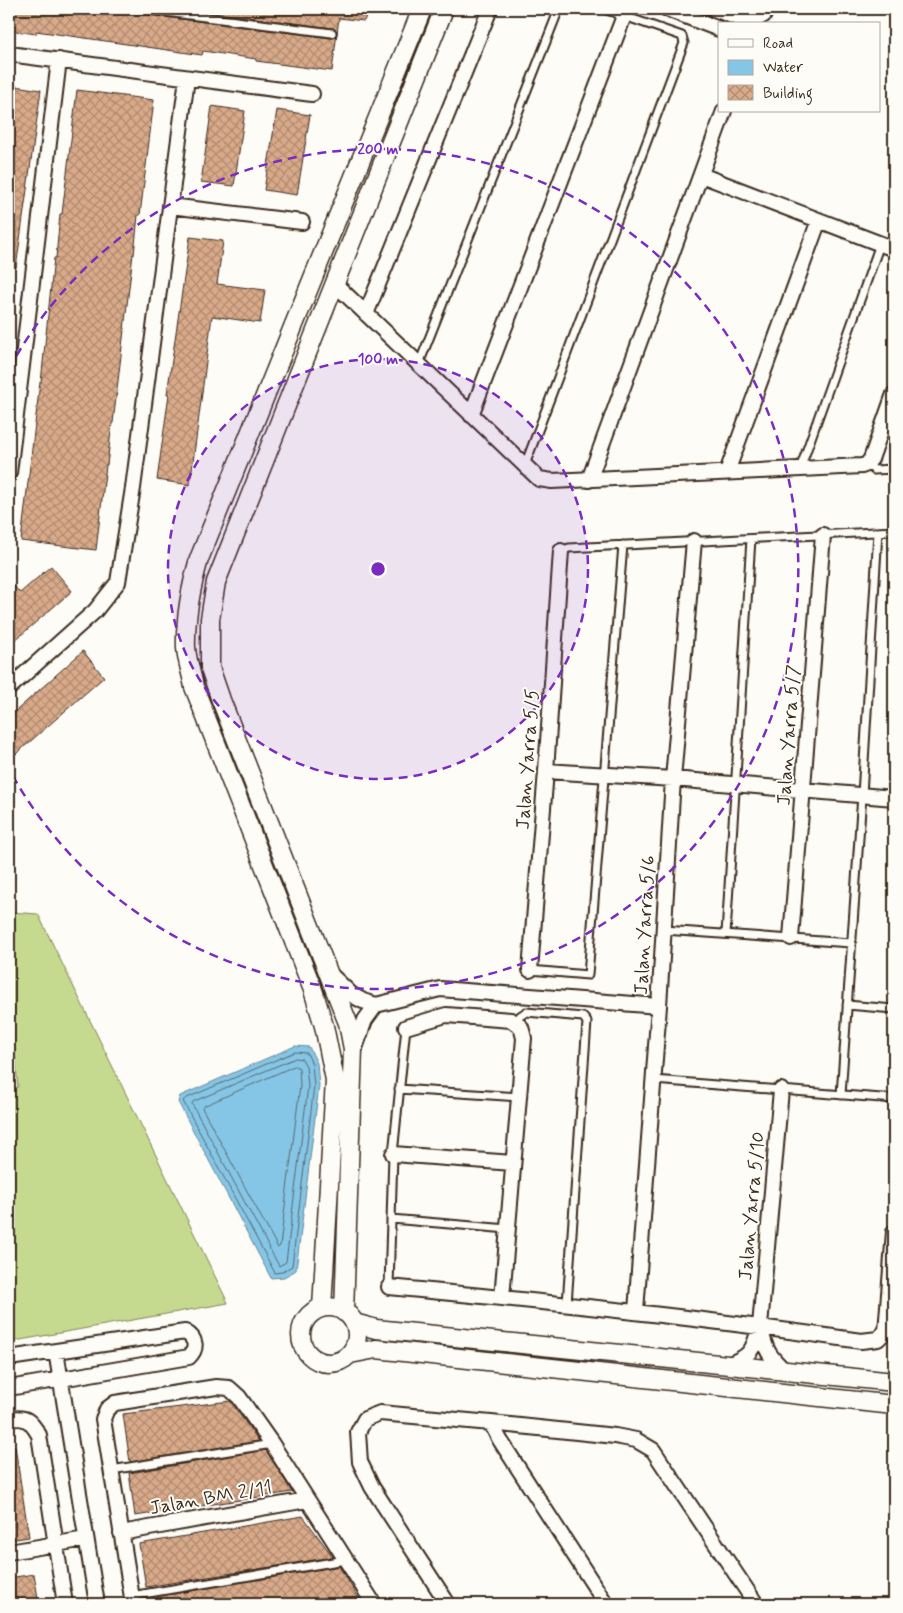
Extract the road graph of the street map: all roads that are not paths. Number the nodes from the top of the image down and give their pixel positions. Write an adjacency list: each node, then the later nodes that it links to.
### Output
1 (142, 9): 14 (lane)
2 (422, 9): 80 (street)
3 (444, 9): 26 (street)
4 (490, 9): 27 (street)
5 (559, 9): 28 (lane)
6 (604, 9): 10 (lane)
7 (667, 9): 13 (street)
8 (714, 9): 11 (street)
9 (766, 9): 12 (street)
10 (624, 16): 30 (street); 32 (lane)
11 (747, 22)
12 (752, 22)
13 (718, 29)
14 (332, 33)
15 (9, 54): 16 (street)
16 (59, 60): 17 (street); 36 (street)
17 (187, 78): 18 (street); 21 (street)
18 (312, 94)
19 (724, 112): 20 (street)
20 (701, 175): 22 (street); 37 (street)
21 (170, 206): 23 (street); 45 (street)
22 (819, 220): 24 (street); 35 (street)
23 (302, 222)
24 (880, 244): 25 (street); 33 (lane)
25 (894, 249)
26 (335, 284): 27 (street); 58 (street)
27 (366, 314): 28 (street)
28 (419, 364): 30 (street)
29 (894, 394): 31 (street)
30 (471, 414): 32 (street)
31 (867, 464): 33 (street); 34 (lane)
32 (525, 466): 37 (street)
33 (800, 469): 35 (street)
34 (894, 469)
35 (727, 472): 37 (street)
36 (9, 473)
37 (589, 480)
38 (894, 531): 39 (lane)
39 (878, 532): 40 (lane); 51 (lane)
40 (822, 535): 41 (lane); 50 (street, Jalan Yarra 5/7)
41 (751, 539): 42 (lane); 49 (lane)
42 (694, 542): 43 (lane); 48 (street, Jalan Yarra 5/6)
43 (622, 545): 44 (lane); 47 (lane)
44 (561, 551): 46 (street, Jalan Yarra 5/5)
45 (9, 688)
46 (546, 771): 47 (street); 57 (street, Jalan Yarra 5/5)
47 (604, 774): 48 (street); 57 (lane)
48 (673, 779): 49 (street); 53 (street, Jalan Yarra 5/6)
49 (735, 785): 50 (street); 54 (lane)
50 (804, 790): 51 (street); 55 (street, Jalan Yarra 5/7)
51 (862, 795): 52 (street); 56 (lane)
52 (894, 798)
53 (664, 930): 54 (lane); 61 (street, Jalan Yarra 5/6)
54 (726, 934): 55 (lane)
55 (791, 938): 56 (lane)
56 (851, 943): 60 (lane)
57 (530, 970)
58 (329, 974): 59 (street); 65 (street)
59 (376, 1005): 61 (street); 65 (street)
60 (847, 1005): 62 (lane); 69 (lane)
61 (659, 1006): 66 (street, Jalan Yarra 5/6)
62 (894, 1009)
63 (515, 1023): 64 (street); 70 (street); 79 (lane)
64 (406, 1027): 67 (lane)
65 (353, 1055): 82 (street)
66 (654, 1080): 68 (lane); 81 (street, Jalan Yarra 5/6)
67 (399, 1089): 70 (lane); 72 (lane)
68 (781, 1090): 69 (lane); 83 (street, Jalan Yarra 5/10)
69 (841, 1095): 71 (lane)
70 (519, 1097): 73 (street)
71 (894, 1099)
72 (393, 1154): 73 (street); 74 (lane)
73 (513, 1163): 75 (street)
74 (391, 1220): 75 (lane); 77 (lane)
75 (508, 1229): 78 (street)
76 (894, 1232): 83 (street)
77 (389, 1287): 78 (street)
78 (502, 1298): 79 (street)
79 (567, 1304): 81 (street)
80 (322, 1308): 82 (street); 85 (street)
81 (636, 1311): 83 (street)
82 (349, 1317): 85 (street); 87 (street)
83 (760, 1326): 87 (street, Jalan Yarra 5/10); 88 (street, Jalan Yarra 5/10)
84 (56, 1351): 86 (street); 89 (street); 89 (street)
85 (350, 1354): 92 (street)
86 (9, 1358)
87 (727, 1365): 88 (street)
88 (785, 1371): 90 (street)
89 (61, 1380): 91 (street); 99 (street)
90 (894, 1382)
91 (9, 1388)
92 (894, 1405)
93 (9, 1419): 100 (street)
94 (492, 1423): 107 (street); 108 (street); 109 (street)
95 (272, 1444): 96 (lane); 96 (street); 97 (street)
96 (111, 1470): 98 (street)
97 (307, 1500): 98 (street, Jalan BM 2/11); 102 (street)
98 (121, 1533): 103 (street)
99 (86, 1539): 100 (street); 105 (street)
100 (56, 1544): 101 (street); 104 (street)
101 (9, 1552)
102 (345, 1560): 103 (lane); 106 (street)
103 (132, 1600)
104 (65, 1604)
105 (97, 1604)
106 (374, 1604)
107 (448, 1604)
108 (606, 1604)
109 (756, 1604)

